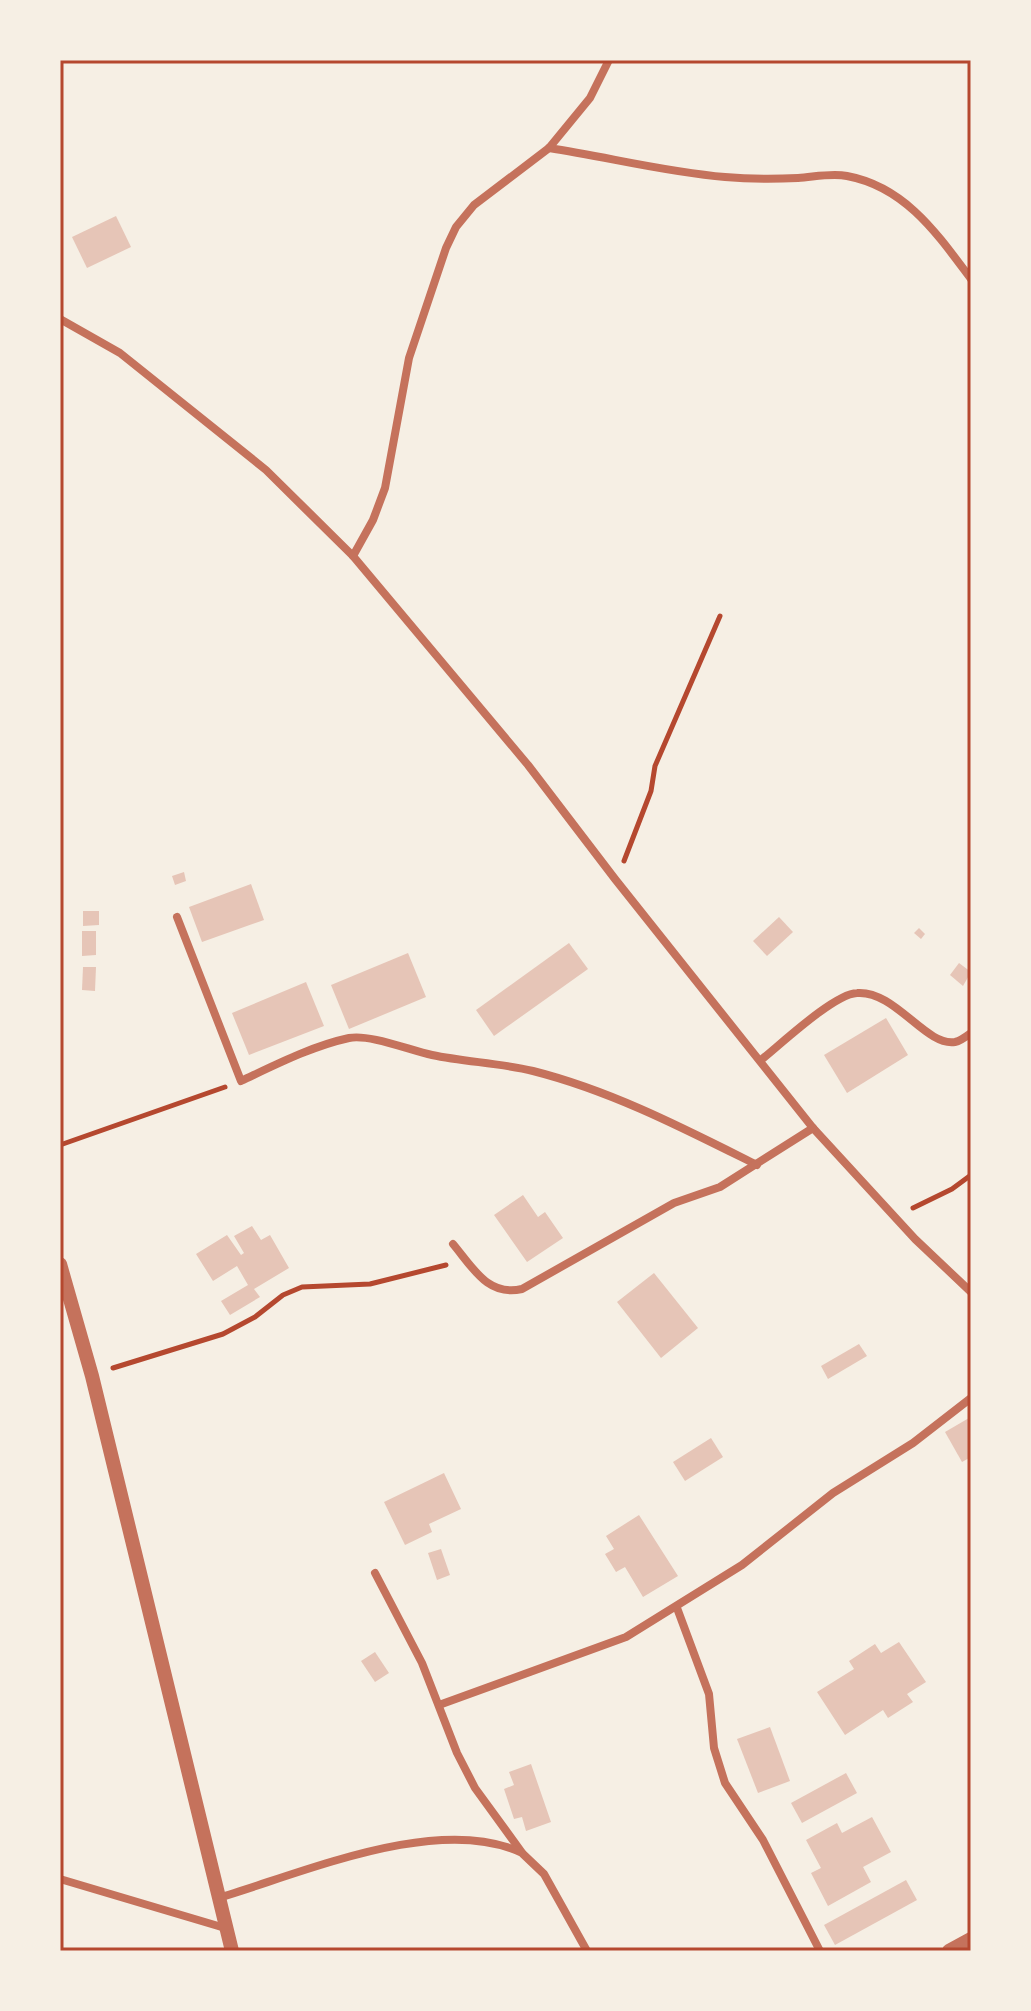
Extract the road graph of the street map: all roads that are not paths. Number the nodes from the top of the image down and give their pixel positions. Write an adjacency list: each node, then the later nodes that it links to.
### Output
1 (609, 60): 2 (street)
2 (549, 148): 3 (street); 5 (street)
3 (971, 279)
4 (60, 319): 5 (street)
5 (353, 556): 8 (street)
6 (177, 917): 10 (street)
7 (971, 1033): 8 (street)
8 (761, 1060): 9 (street)
9 (813, 1128): 10 (street); 13 (street)
10 (757, 1165): 11 (street)
11 (453, 1244)
12 (60, 1264): 20 (street)
13 (971, 1292)
14 (971, 1398): 16 (street)
15 (375, 1573): 17 (street)
16 (677, 1608): 17 (street); 25 (street)
17 (439, 1705): 18 (street)
18 (523, 1854): 20 (street); 24 (street)
19 (60, 1879): 21 (street)
20 (217, 1898): 21 (street)
21 (225, 1928): 23 (street)
22 (971, 1939): 26 (street)
23 (232, 1951)
24 (587, 1951)
25 (820, 1951)
26 (949, 1951)

